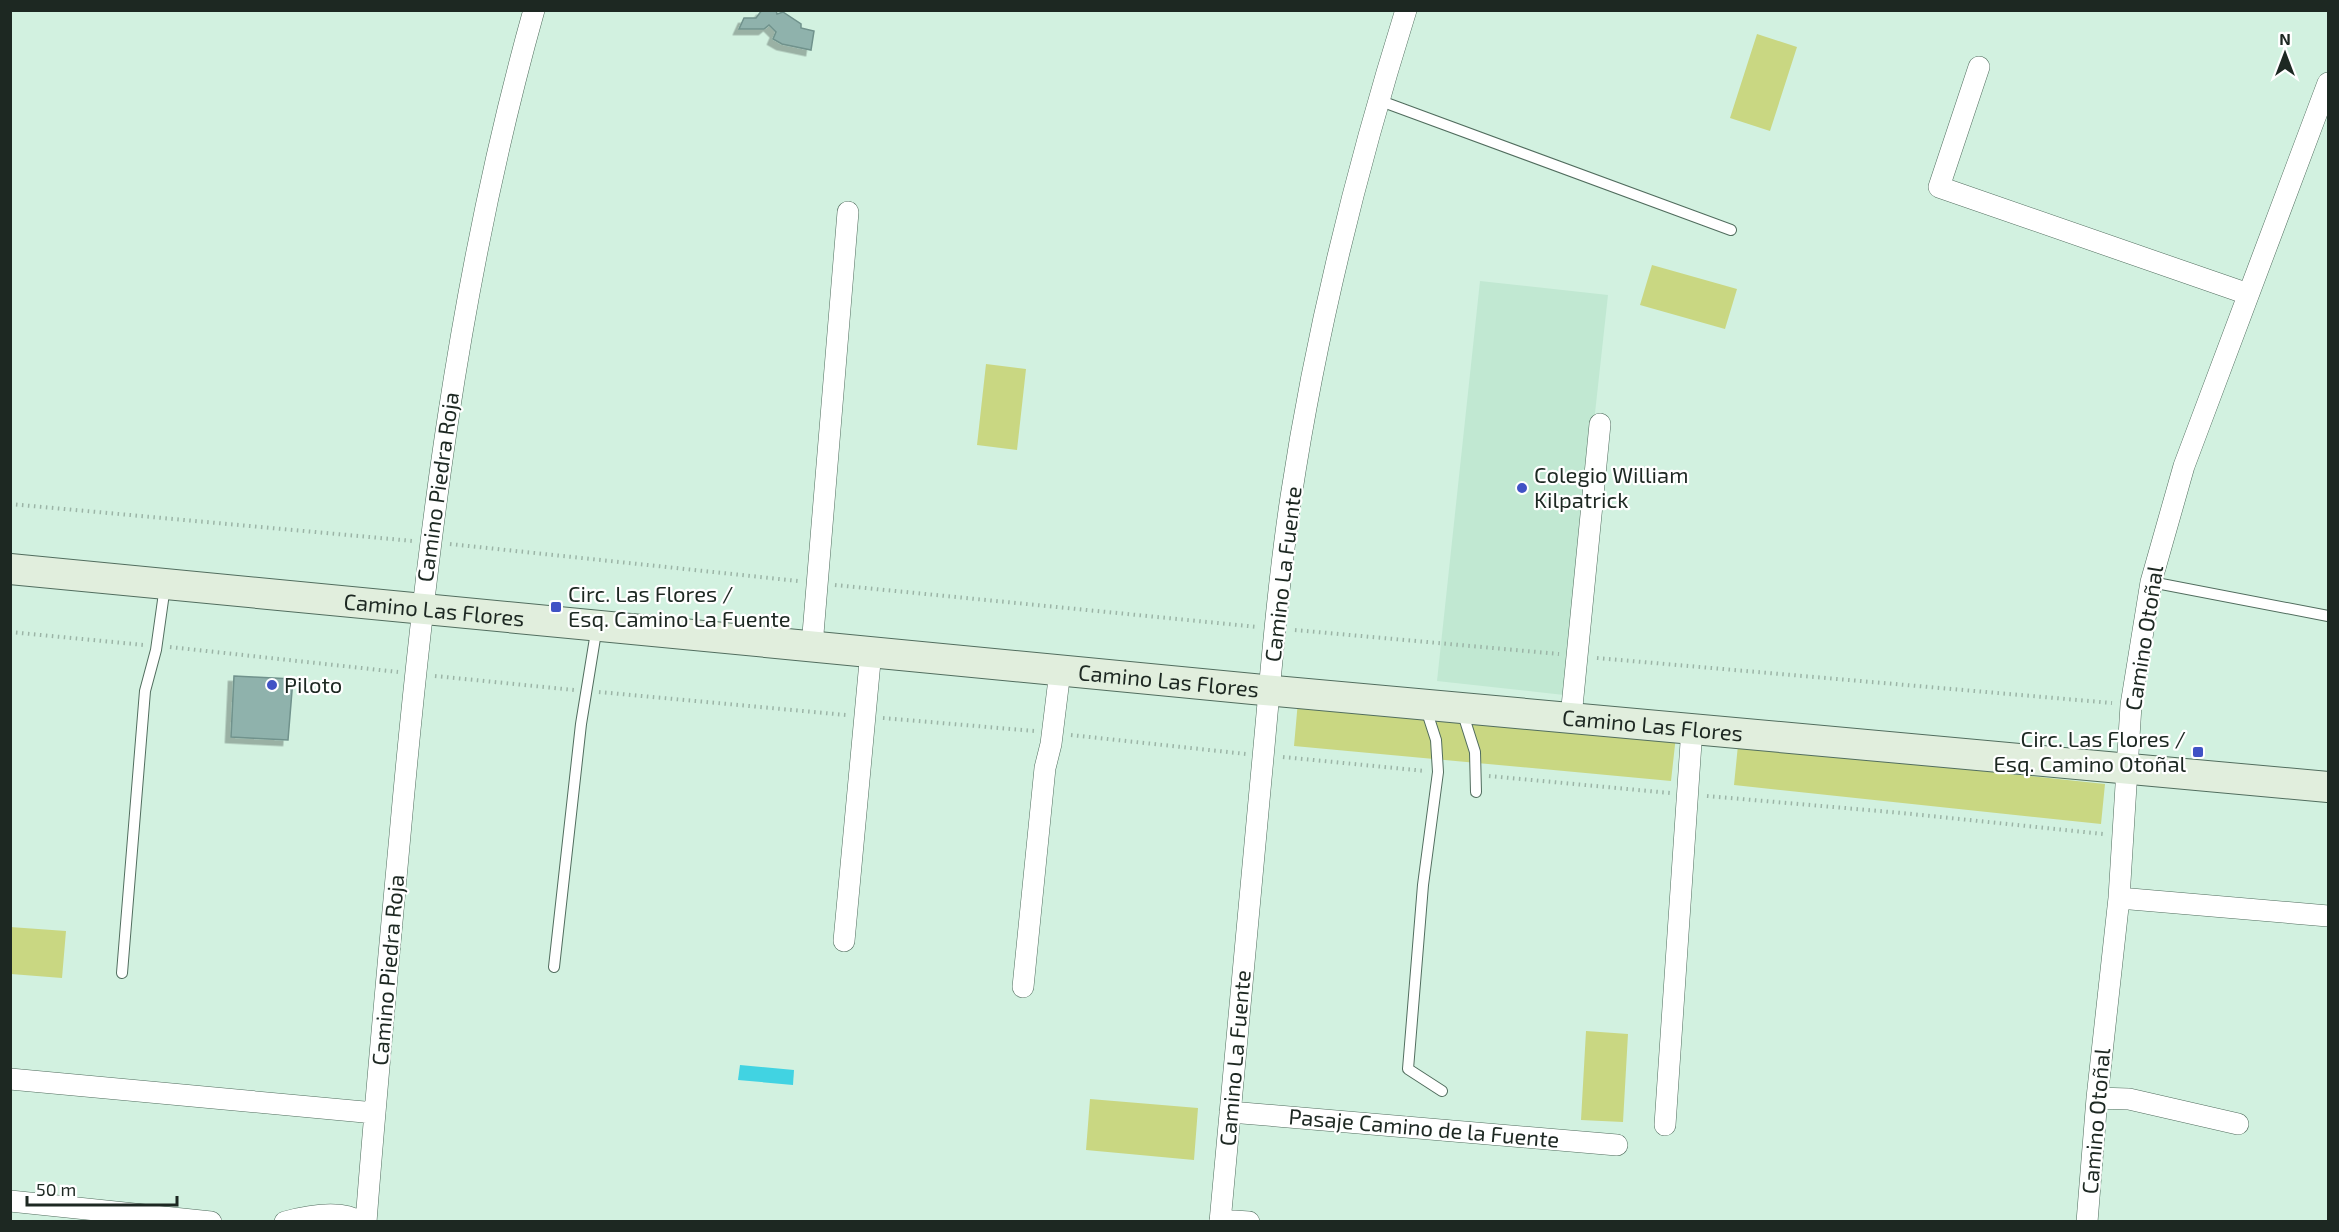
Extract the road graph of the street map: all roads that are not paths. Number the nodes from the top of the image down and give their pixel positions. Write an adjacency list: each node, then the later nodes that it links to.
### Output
1 (534, 10): 13 (street, Camino Piedra Roja)
2 (1406, 10): 5 (street, Camino La Fuente)
3 (1979, 67): 8 (street)
4 (2328, 83): 8 (street, Camino Otoñal)
5 (1378, 100): 7 (lane); 19 (street, Camino La Fuente)
6 (848, 212): 16 (street)
7 (1731, 230)
8 (2248, 294): 11 (street, Camino Otoñal)
9 (1600, 424): 22 (street)
10 (10, 569): 12 (street, Camino Las Flores)
11 (2151, 582): 14 (lane); 24 (street, Camino Otoñal)
12 (165, 584): 13 (street, Camino Las Flores); 31 (lane)
13 (422, 609): 15 (street, Camino Las Flores); 37 (street, Camino Piedra Roja)
14 (2328, 616)
15 (597, 626): 16 (street, Camino Las Flores); 30 (lane)
16 (812, 646): 17 (street, Camino Las Flores)
17 (871, 651): 18 (street, Camino Las Flores); 29 (street)
18 (1060, 671): 19 (street, Camino Las Flores); 32 (street)
19 (1270, 690): 20 (street, Camino Las Flores); 36 (street, Camino La Fuente)
20 (1424, 704): 21 (street, Camino Las Flores); 34 (lane)
21 (1460, 708): 22 (street, Camino Las Flores); 26 (lane)
22 (1571, 717): 23 (street, Camino Las Flores)
23 (1692, 728): 24 (street, Camino Las Flores); 39 (street)
24 (2129, 770): 25 (street, Camino Las Flores); 27 (street, Camino Otoñal)
25 (2328, 787)
26 (1476, 792)
27 (2119, 898): 28 (street); 35 (street, Camino Otoñal)
28 (2328, 916)
29 (844, 941)
30 (554, 967)
31 (122, 973)
32 (1023, 987)
33 (10, 1079): 37 (street)
34 (1442, 1091)
35 (2097, 1098): 38 (street); 48 (street, Camino Otoñal)
36 (1230, 1112): 40 (street, Pasaje Camino de la Fuente); 46 (street, Camino La Fuente)
37 (375, 1113): 45 (street, Camino Piedra Roja)
38 (2238, 1124)
39 (1665, 1125)
40 (1617, 1145)
41 (10, 1201): 42 (street)
42 (212, 1221)
43 (285, 1221): 44 (street)
44 (360, 1221)
45 (366, 1221)
46 (1220, 1221): 47 (street)
47 (1249, 1221)
48 (2087, 1221)

